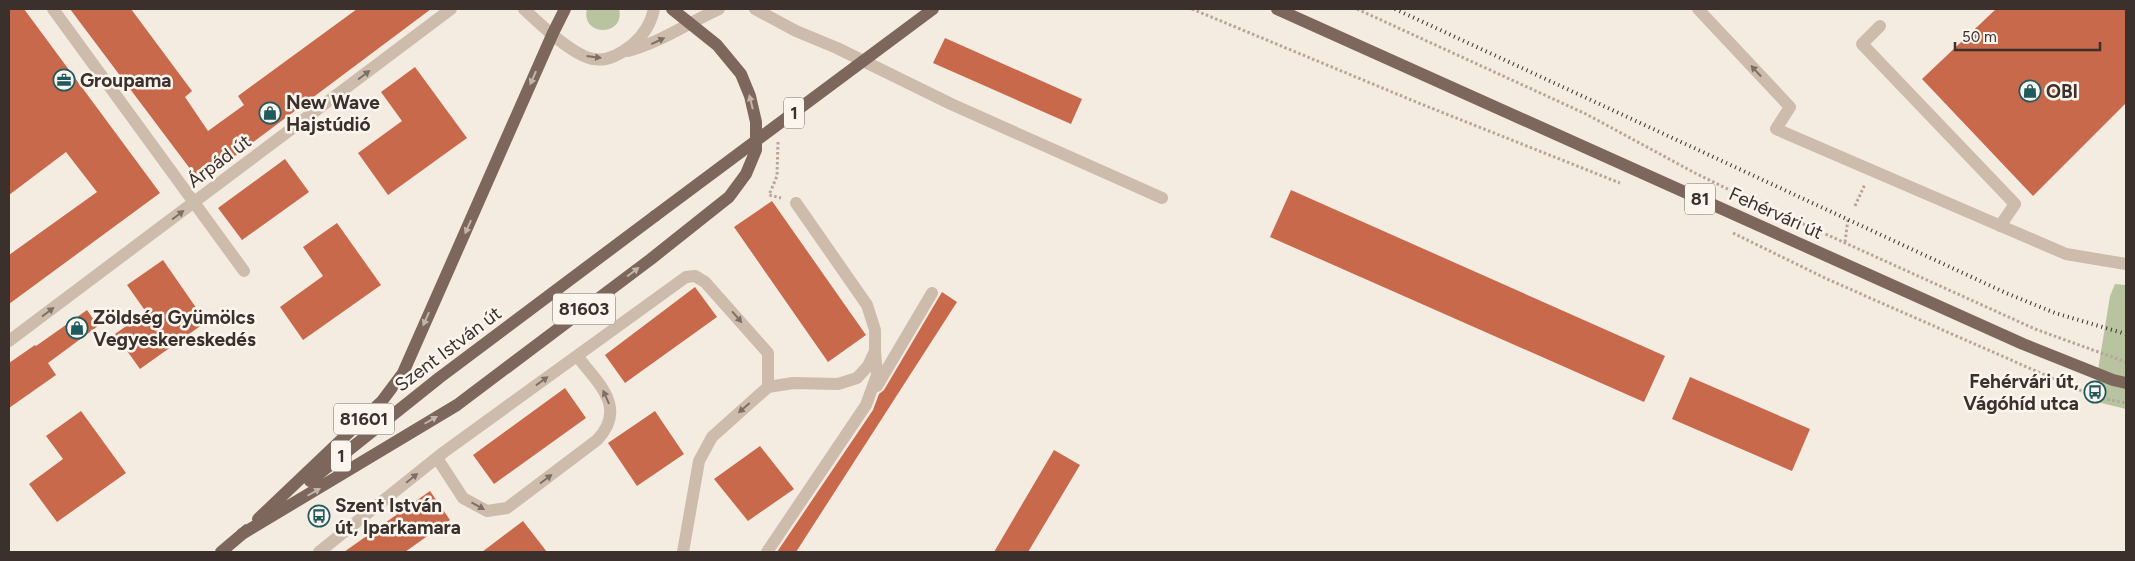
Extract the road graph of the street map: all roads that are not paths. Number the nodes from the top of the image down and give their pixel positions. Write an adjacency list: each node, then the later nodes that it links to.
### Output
1 (52, 9): 17 (street)
2 (451, 9): 17 (street, Árpád út, one-way to 2)
3 (524, 9): 14 (street)
4 (566, 9): 14 (main road, 81601)
5 (654, 9): 15 (street)
6 (672, 9): 12 (main road, 81603)
7 (719, 9): 12 (street)
8 (755, 9): 16 (street)
9 (933, 9): 30 (main road, Szent István út / 1, bridge)
10 (1277, 9): 26 (main road, Fehérvári út / 81)
11 (1698, 9): 19 (street, one-way to 11)
12 (690, 22): 15 (street, one-way to 12); 30 (main road, 81603, one-way to 12)
13 (1880, 26): 19 (street)
14 (553, 33): 15 (street, one-way to 15); 30 (main road, 81601, one-way to 30)
15 (623, 53)
16 (1162, 198)
17 (194, 203): 21 (street); 23 (street, Árpád út, one-way to 17)
18 (796, 203): 24 (street)
19 (2000, 226): 20 (street)
20 (2126, 264)
21 (244, 271)
22 (932, 293): 28 (street)
23 (9, 341)
24 (875, 351): 27 (street); 28 (street)
25 (577, 356): 27 (street, one-way to 27); 29 (street, one-way to 25); 29 (street, one-way to 25)
26 (2126, 383)
27 (768, 387): 33 (street, one-way to 33)
28 (866, 405): 34 (street)
29 (437, 458): 32 (street, one-way to 29)
30 (242, 534): 31 (main road, Szent István út / 1)
31 (221, 552)
32 (319, 552)
33 (683, 552)
34 (767, 552)

